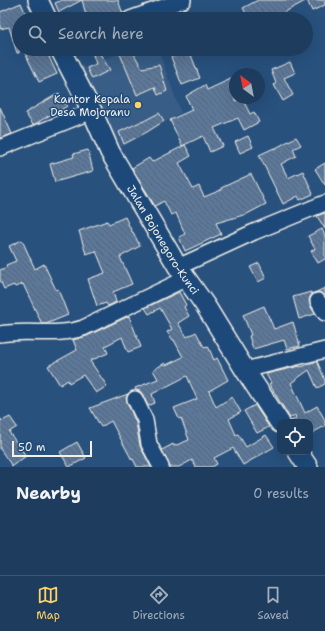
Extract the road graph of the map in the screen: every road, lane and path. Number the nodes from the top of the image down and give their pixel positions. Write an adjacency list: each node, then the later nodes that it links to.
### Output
1 (38, 0): 3 (main road)
2 (183, 0): 4 (street)
3 (44, 12)
4 (150, 12)
5 (64, 56): 6 (main road, Jalan Bojonegoro-Kunci)
6 (92, 111): 7 (street); 9 (main road, Jalan Bojonegoro-Kunci)
7 (0, 148)
8 (325, 203): 9 (street)
9 (181, 273): 10 (street); 12 (main road, Jalan Bojonegoro-Kunci)
10 (0, 334)
11 (325, 350): 12 (street)
12 (245, 370): 14 (main road, Jalan Bojonegoro-Kunci)
13 (135, 399): 16 (street)
14 (277, 419)
15 (300, 455): 17 (main road)
16 (161, 467)
17 (308, 467)

